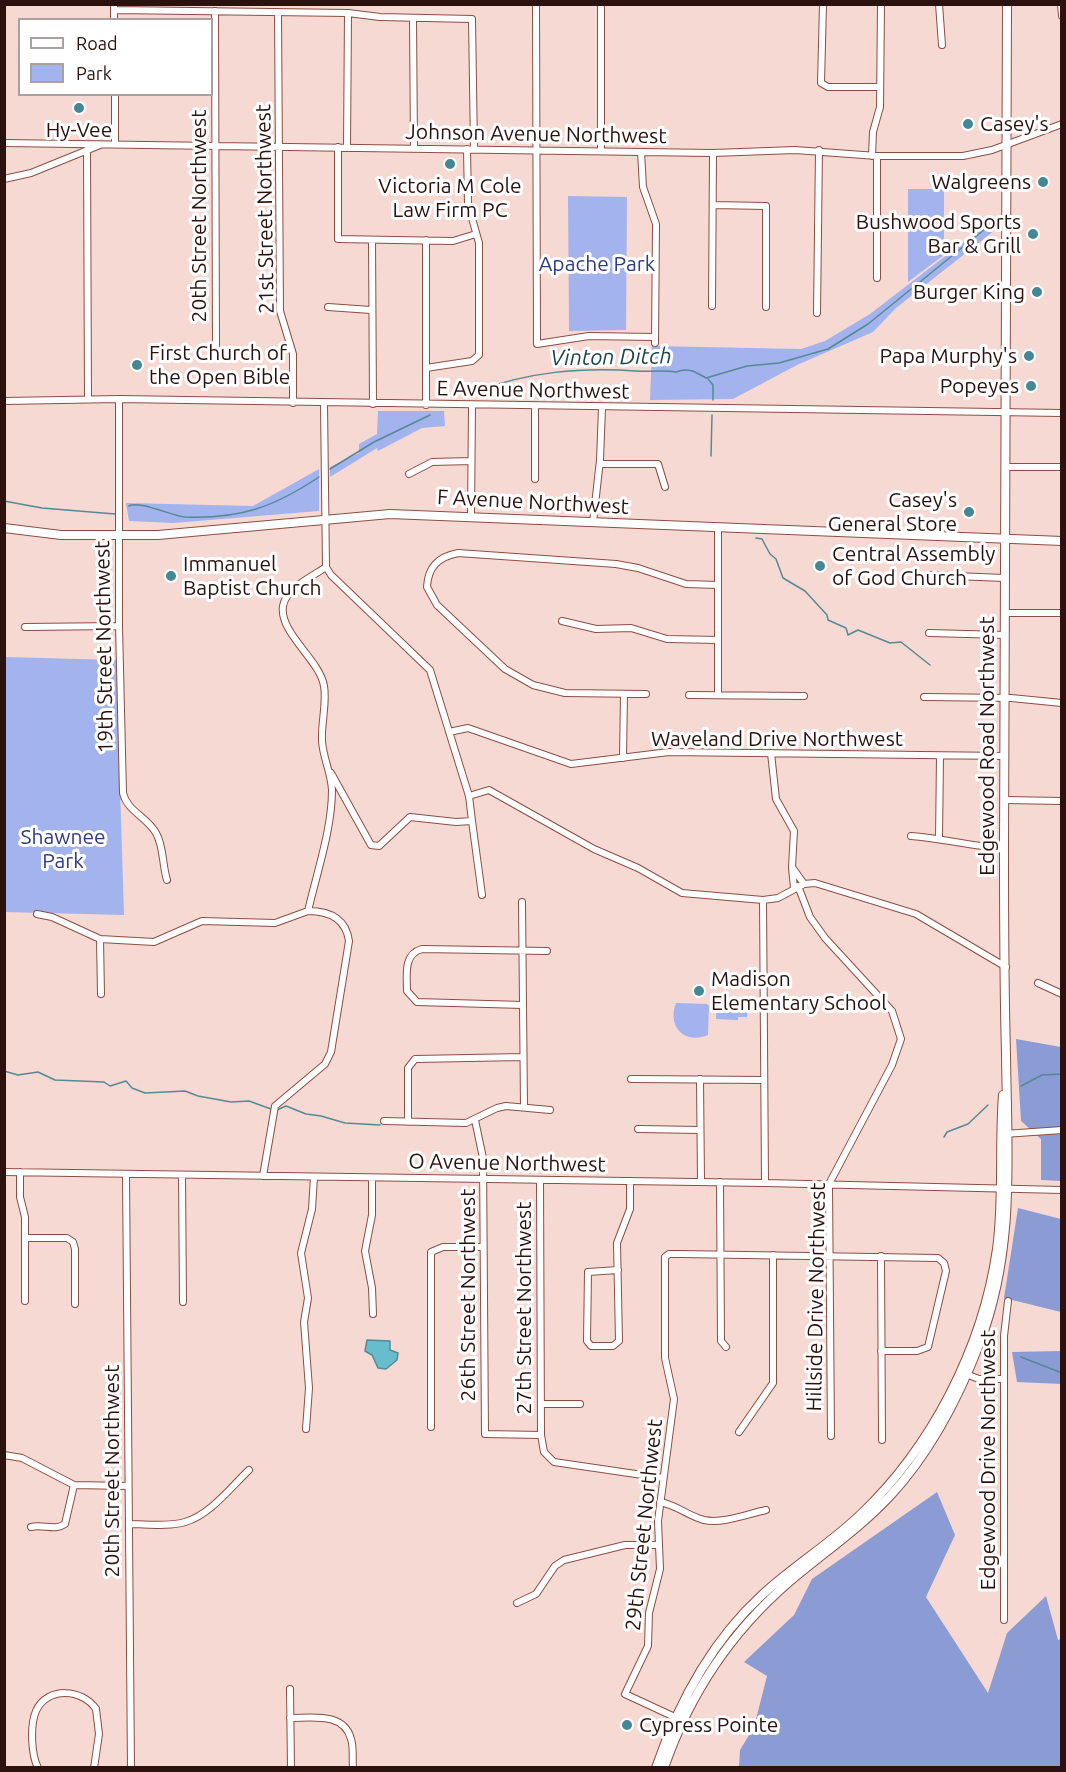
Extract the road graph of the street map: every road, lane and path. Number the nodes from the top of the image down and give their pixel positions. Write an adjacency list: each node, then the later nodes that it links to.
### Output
1 (536, 4): 32 (street)
2 (601, 4): 34 (street)
3 (823, 4): 17 (street)
4 (881, 4): 17 (street)
5 (939, 4): 16 (street)
6 (1007, 4): 24 (main road, Edgewood Road Northwest)
7 (1061, 4): 14 (street)
8 (114, 7): 9 (street)
9 (183, 8): 11 (street)
10 (247, 8): 11 (street); 12 (street)
11 (215, 11): 23 (street, 20th Street Northwest)
12 (278, 12): 13 (street); 25 (street, 21st Street Northwest)
13 (348, 13): 15 (street); 27 (street)
14 (1062, 16)
15 (413, 18): 28 (street); 30 (street)
16 (942, 45)
17 (880, 87): 37 (street)
18 (115, 96): 22 (street)
19 (1062, 124): 24 (street, Johnson Avenue Northwest)
20 (4, 143): 21 (street, Johnson Avenue Northwest)
21 (102, 144): 22 (street, Johnson Avenue Northwest); 31 (street)
22 (115, 144): 23 (street, Johnson Avenue Northwest)
23 (216, 145): 25 (street, Johnson Avenue Northwest); 49 (street, 20th Street Northwest)
24 (1007, 145): 37 (street, Johnson Avenue Northwest); 61 (main road, Edgewood Road Northwest)
25 (279, 146): 26 (street, Johnson Avenue Northwest); 54 (street, 21st Street Northwest)
26 (338, 147): 27 (street, Johnson Avenue Northwest); 41 (street)
27 (347, 147): 28 (street, Johnson Avenue Northwest)
28 (414, 149): 29 (street, Johnson Avenue Northwest)
29 (466, 149): 30 (street, Johnson Avenue Northwest); 40 (street)
30 (474, 149): 32 (street, Johnson Avenue Northwest)
31 (87, 150): 38 (street); 51 (street)
32 (537, 150): 34 (street, Johnson Avenue Northwest); 35 (street)
33 (819, 150): 36 (street, Johnson Avenue Northwest); 37 (street, Johnson Avenue Northwest); 48 (street)
34 (601, 151): 35 (street, Johnson Avenue Northwest)
35 (641, 152): 36 (street, Johnson Avenue Northwest)
36 (713, 153): 39 (street)
37 (874, 156): 43 (street)
38 (4, 179)
39 (713, 205): 44 (street); 46 (street)
40 (476, 234): 42 (street); 50 (street)
41 (372, 240): 42 (street); 47 (street)
42 (426, 240): 50 (street)
43 (878, 278)
44 (712, 306)
45 (328, 307): 47 (street)
46 (766, 307)
47 (372, 310): 56 (street)
48 (817, 313)
49 (216, 349)
50 (426, 368): 57 (street)
51 (88, 399): 52 (street, E Avenue Northwest); 53 (street, E Avenue Northwest)
52 (119, 399): 54 (street, E Avenue Northwest); 75 (street, 19th Street Northwest)
53 (4, 401)
54 (293, 403): 55 (street, E Avenue Northwest)
55 (324, 404): 56 (street, E Avenue Northwest); 71 (street)
56 (373, 404): 57 (street, E Avenue Northwest)
57 (426, 405): 58 (street, E Avenue Northwest)
58 (472, 405): 59 (street, E Avenue Northwest); 63 (street)
59 (535, 407): 60 (street, E Avenue Northwest); 68 (street)
60 (602, 408): 61 (street, E Avenue Northwest); 64 (street)
61 (1006, 412): 62 (street, E Avenue Northwest); 65 (main road, Edgewood Road Northwest)
62 (1062, 413)
63 (471, 461): 67 (street); 70 (street)
64 (600, 464): 69 (street); 72 (street)
65 (1005, 467): 66 (street); 76 (main road, Edgewood Road Northwest)
66 (1062, 467)
67 (409, 474)
68 (535, 479)
69 (665, 487)
70 (471, 517): 71 (main road, F Avenue Northwest); 72 (main road, F Avenue Northwest)
71 (323, 518): 75 (main road, F Avenue Northwest); 78 (street)
72 (593, 523): 74 (main road, F Avenue Northwest)
73 (4, 528): 75 (main road, F Avenue Northwest)
74 (718, 529): 76 (main road, F Avenue Northwest); 81 (street)
75 (120, 537): 85 (street, 19th Street Northwest)
76 (1005, 540): 77 (main road, F Avenue Northwest); 80 (main road, Edgewood Road Northwest)
77 (1062, 541)
78 (326, 567): 98 (street); 103 (street)
79 (930, 575): 80 (street)
80 (1004, 578): 82 (main road, Edgewood Road Northwest)
81 (718, 585): 89 (street); 90 (street)
82 (1005, 613): 83 (street); 88 (main road, Edgewood Road Northwest)
83 (1062, 613)
84 (562, 621): 89 (street)
85 (119, 626): 86 (street); 113 (street, 19th Street Northwest)
86 (25, 627)
87 (928, 633): 88 (street)
88 (1005, 635): 96 (main road, Edgewood Road Northwest)
89 (718, 640): 93 (street)
90 (624, 694): 91 (street); 102 (street)
91 (646, 694)
92 (689, 695): 93 (street)
93 (718, 695): 94 (street)
94 (804, 696)
95 (924, 698): 96 (street)
96 (1004, 698): 97 (street); 101 (main road, Edgewood Road Northwest)
97 (1062, 703)
98 (449, 732): 102 (street, Waveland Drive Northwest); 104 (street)
99 (771, 753): 100 (street, Waveland Drive Northwest); 102 (street, Waveland Drive Northwest); 114 (street, Hillside Drive Northwest)
100 (940, 756): 101 (street, Waveland Drive Northwest); 111 (street)
101 (1005, 756): 106 (main road, Edgewood Road Northwest)
102 (623, 758)
103 (331, 773): 105 (street); 108 (street)
104 (469, 796): 109 (street); 116 (street)
105 (345, 798): 108 (street); 109 (street)
106 (1005, 800): 107 (street); 112 (main road, Edgewood Road Northwest)
107 (1062, 801)
108 (331, 803): 118 (street)
109 (472, 821): 115 (street)
110 (911, 836): 111 (street)
111 (939, 839): 112 (street)
112 (1004, 848): 123 (main road, Edgewood Road Northwest)
113 (166, 880)
114 (799, 886): 116 (street); 123 (street); 154 (street, Hillside Drive Northwest)
115 (482, 895)
116 (763, 900): 131 (street)
117 (522, 902): 121 (street)
118 (308, 911): 120 (street); 145 (street)
119 (37, 914): 120 (street)
120 (100, 939): 125 (street)
121 (523, 951): 122 (street); 127 (street); 127 (street)
122 (547, 951)
123 (1006, 967): 140 (main road, Edgewood Road Northwest)
124 (1038, 983): 126 (street)
125 (101, 994)
126 (1062, 994)
127 (523, 1005): 128 (street)
128 (523, 1057): 132 (street); 136 (street)
129 (700, 1079): 130 (street); 131 (street); 138 (street)
130 (631, 1080)
131 (764, 1080): 153 (street)
132 (524, 1107): 133 (street); 134 (street)
133 (550, 1110)
134 (475, 1120): 136 (street); 148 (street, 26th Street Northwest)
135 (384, 1121): 136 (street)
136 (408, 1122)
137 (638, 1129): 138 (street)
138 (700, 1130): 151 (street)
139 (1062, 1130): 140 (street)
140 (1004, 1134): 155 (main road, Edgewood Road Northwest)
141 (4, 1172): 142 (street, O Avenue Northwest)
142 (20, 1172): 143 (street, O Avenue Northwest); 157 (street)
143 (126, 1174): 144 (street, O Avenue Northwest); 185 (street, 20th Street Northwest)
144 (182, 1175): 145 (street, O Avenue Northwest); 166 (street)
145 (263, 1176): 146 (street, O Avenue Northwest)
146 (314, 1177): 147 (street, O Avenue Northwest); 176 (street)
147 (372, 1178): 148 (street, O Avenue Northwest); 168 (street)
148 (483, 1179): 149 (street, O Avenue Northwest); 158 (street, 26th Street Northwest)
149 (540, 1180): 150 (street, O Avenue Northwest); 173 (street, 27th Street Northwest)
150 (630, 1181): 151 (street, O Avenue Northwest); 163 (street)
151 (701, 1182): 152 (street, O Avenue Northwest)
152 (720, 1182): 153 (street, O Avenue Northwest); 159 (street)
153 (765, 1183): 154 (street, O Avenue Northwest)
154 (829, 1184): 155 (street, O Avenue Northwest); 161 (street, Hillside Drive Northwest)
155 (1005, 1187): 156 (street, O Avenue Northwest); 171 (main road, Edgewood Road Northwest)
156 (1062, 1190)
157 (25, 1238): 164 (street); 167 (street)
158 (483, 1247): 175 (street); 178 (street, 26th Street Northwest)
159 (720, 1254): 160 (street); 169 (street); 183 (street, 29th Street Northwest)
160 (772, 1255): 161 (street); 177 (street)
161 (829, 1256): 162 (street); 179 (street, Hillside Drive Northwest)
162 (881, 1256): 170 (street); 170 (street)
163 (618, 1270): 163 (street)
164 (25, 1300)
165 (1008, 1301): 172 (street, Edgewood Drive Northwest)
166 (183, 1302)
167 (75, 1304)
168 (373, 1314)
169 (726, 1347)
170 (881, 1351): 180 (street)
171 (962, 1373): 172 (street); 195 (main road, Edgewood Road Northwest)
172 (1004, 1379): 192 (street, Edgewood Drive Northwest)
173 (541, 1404): 174 (street); 178 (street, 27th Street Northwest)
174 (580, 1404)
175 (431, 1427)
176 (306, 1429)
177 (739, 1432)
178 (542, 1435): 183 (street)
179 (831, 1436)
180 (882, 1440)
181 (4, 1455): 184 (street)
182 (249, 1470): 188 (street)
183 (663, 1478): 186 (street, 29th Street Northwest)
184 (74, 1485): 185 (street); 189 (street)
185 (128, 1486): 188 (street, 20th Street Northwest)
186 (660, 1502): 187 (street); 190 (street, 29th Street Northwest)
187 (766, 1510)
188 (129, 1524): 198 (street, 20th Street Northwest)
189 (31, 1527)
190 (659, 1545): 191 (street); 195 (street, 29th Street Northwest)
191 (517, 1603)
192 (1004, 1620)
193 (290, 1689): 194 (street)
194 (290, 1718): 199 (street); 200 (street)
195 (678, 1719): 201 (main road, Edgewood Road Northwest); 202 (main road, Edgewood Road Northwest)
196 (38, 1767): 197 (street)
197 (94, 1767)
198 (131, 1767)
199 (291, 1767)
200 (353, 1767)
201 (656, 1767)
202 (664, 1767)

